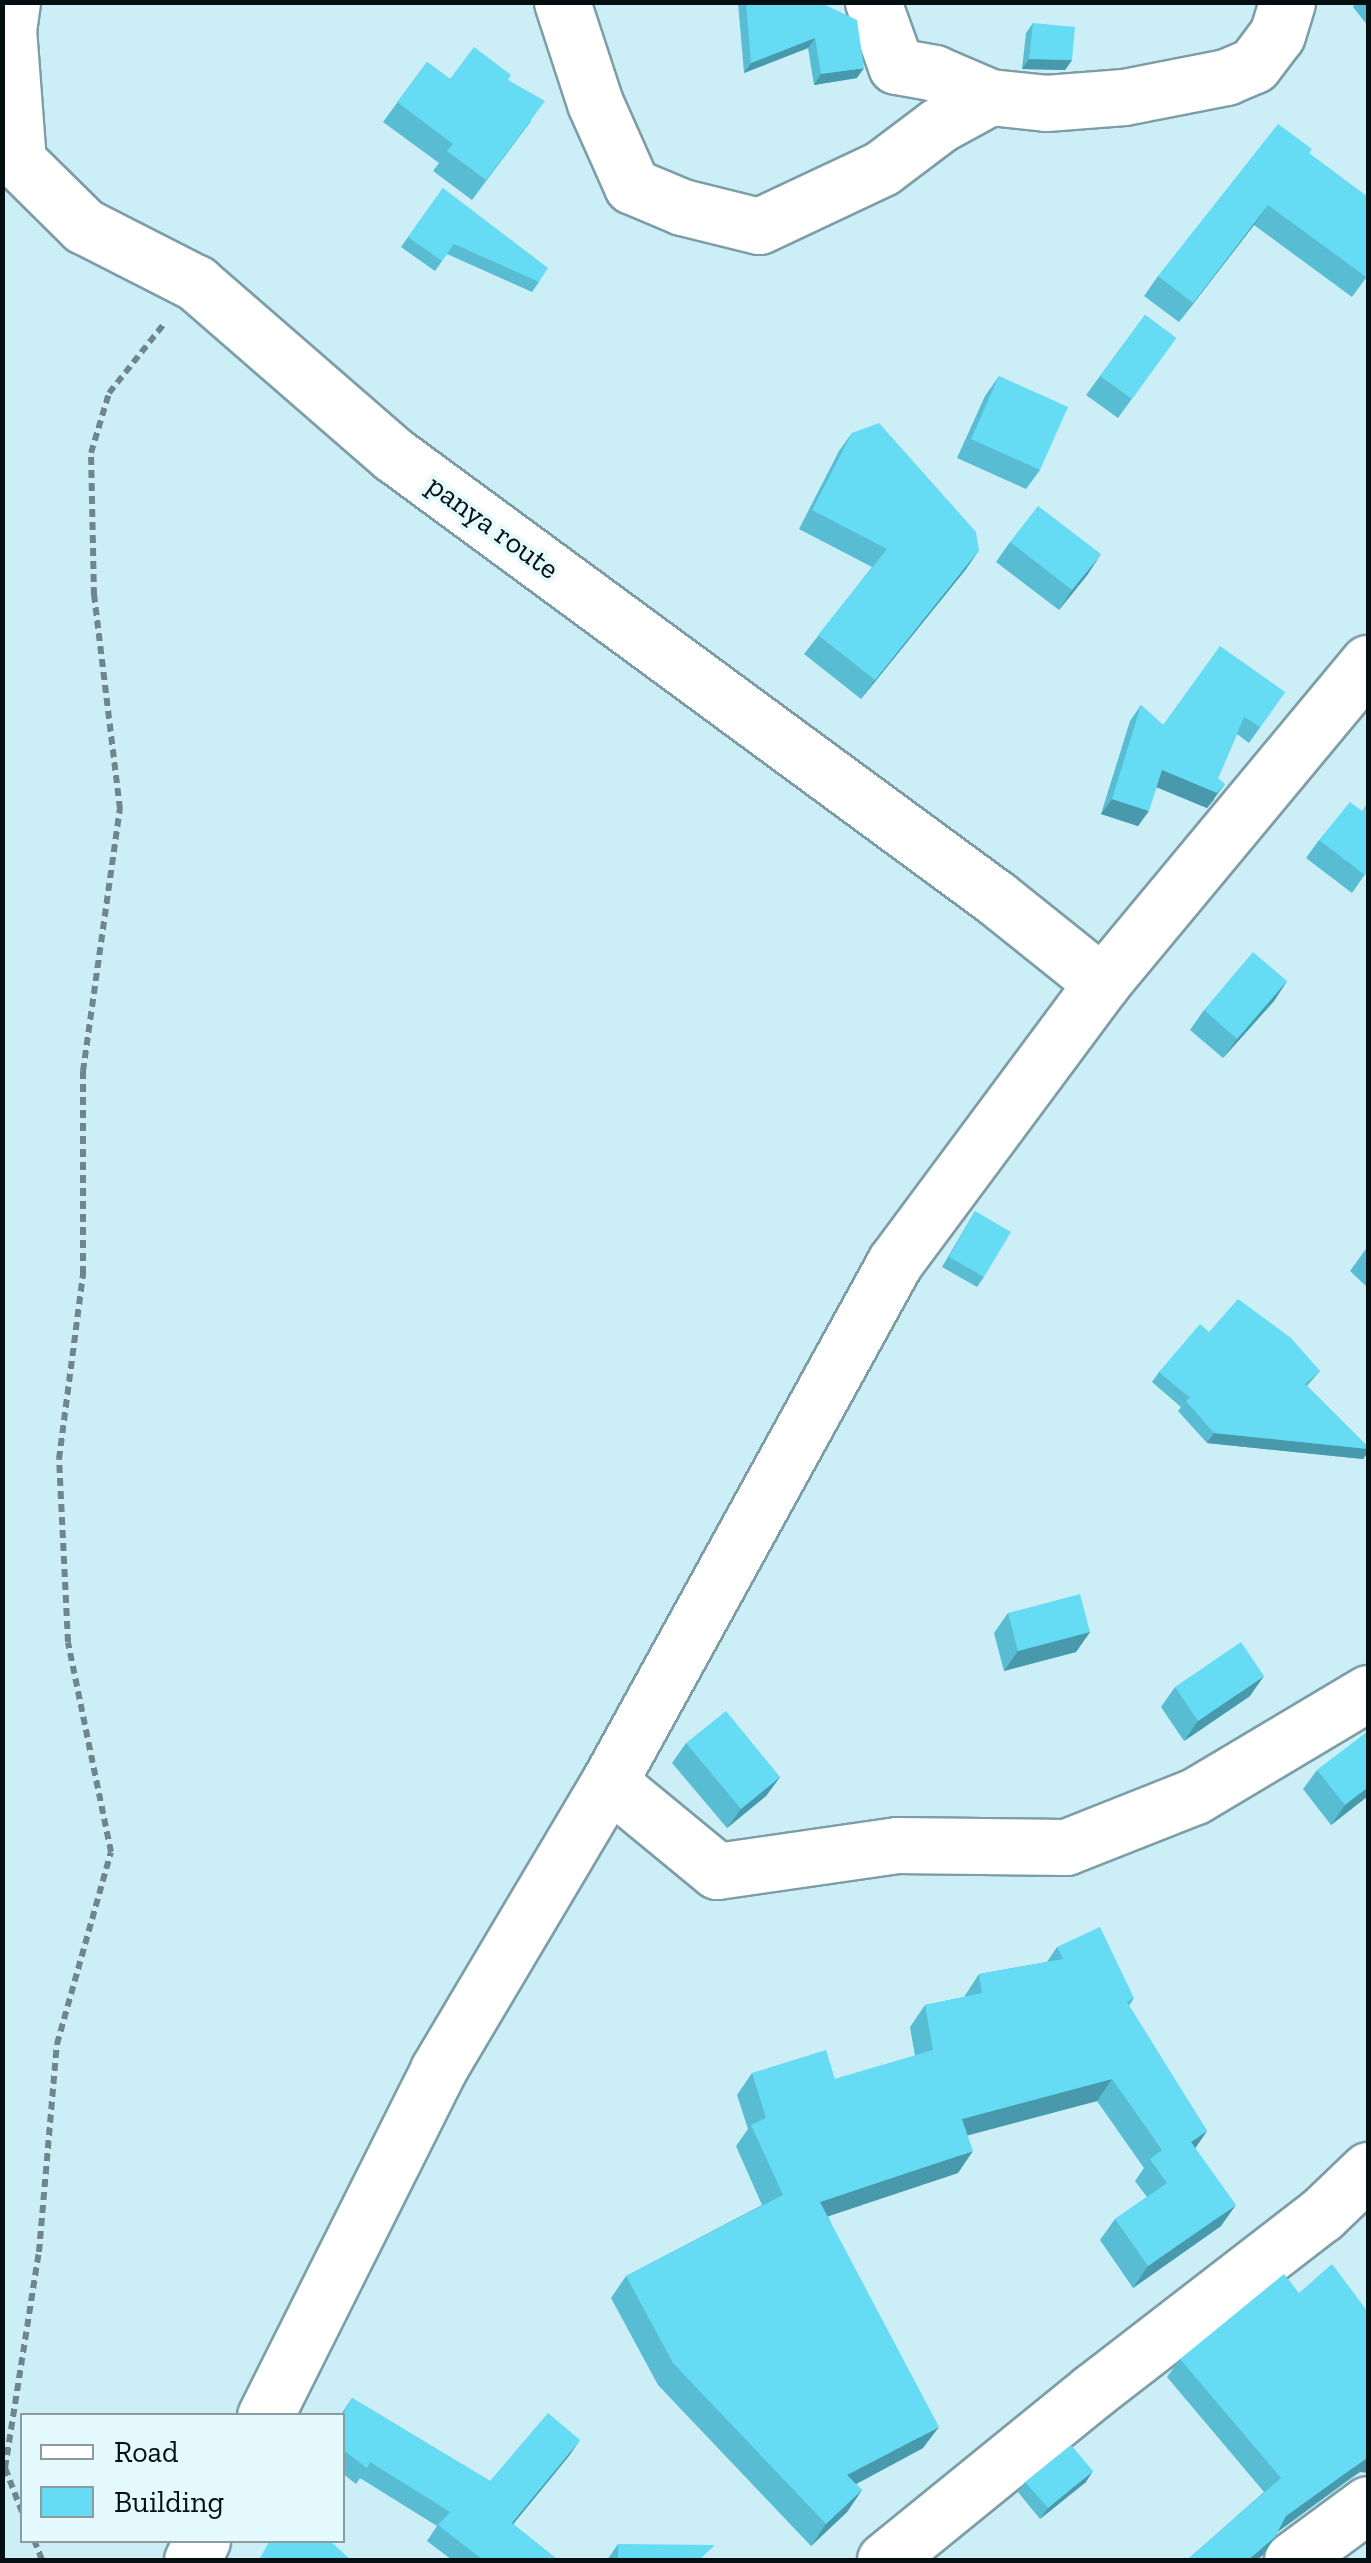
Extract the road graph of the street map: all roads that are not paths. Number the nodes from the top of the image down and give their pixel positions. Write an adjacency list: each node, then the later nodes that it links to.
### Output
1 (12, 2): 6 (street, panya route)
2 (562, 2): 5 (street)
3 (873, 2): 5 (street)
4 (1287, 2): 5 (street)
5 (990, 97)
6 (10, 155): 8 (street, panya route)
7 (1368, 664): 8 (street)
8 (1102, 983): 10 (street)
9 (1368, 1693): 10 (street)
10 (609, 1782): 12 (street)
11 (1368, 2170): 14 (street)
12 (266, 2413)
13 (1368, 2504): 15 (street)
14 (885, 2560)
15 (1292, 2560)

